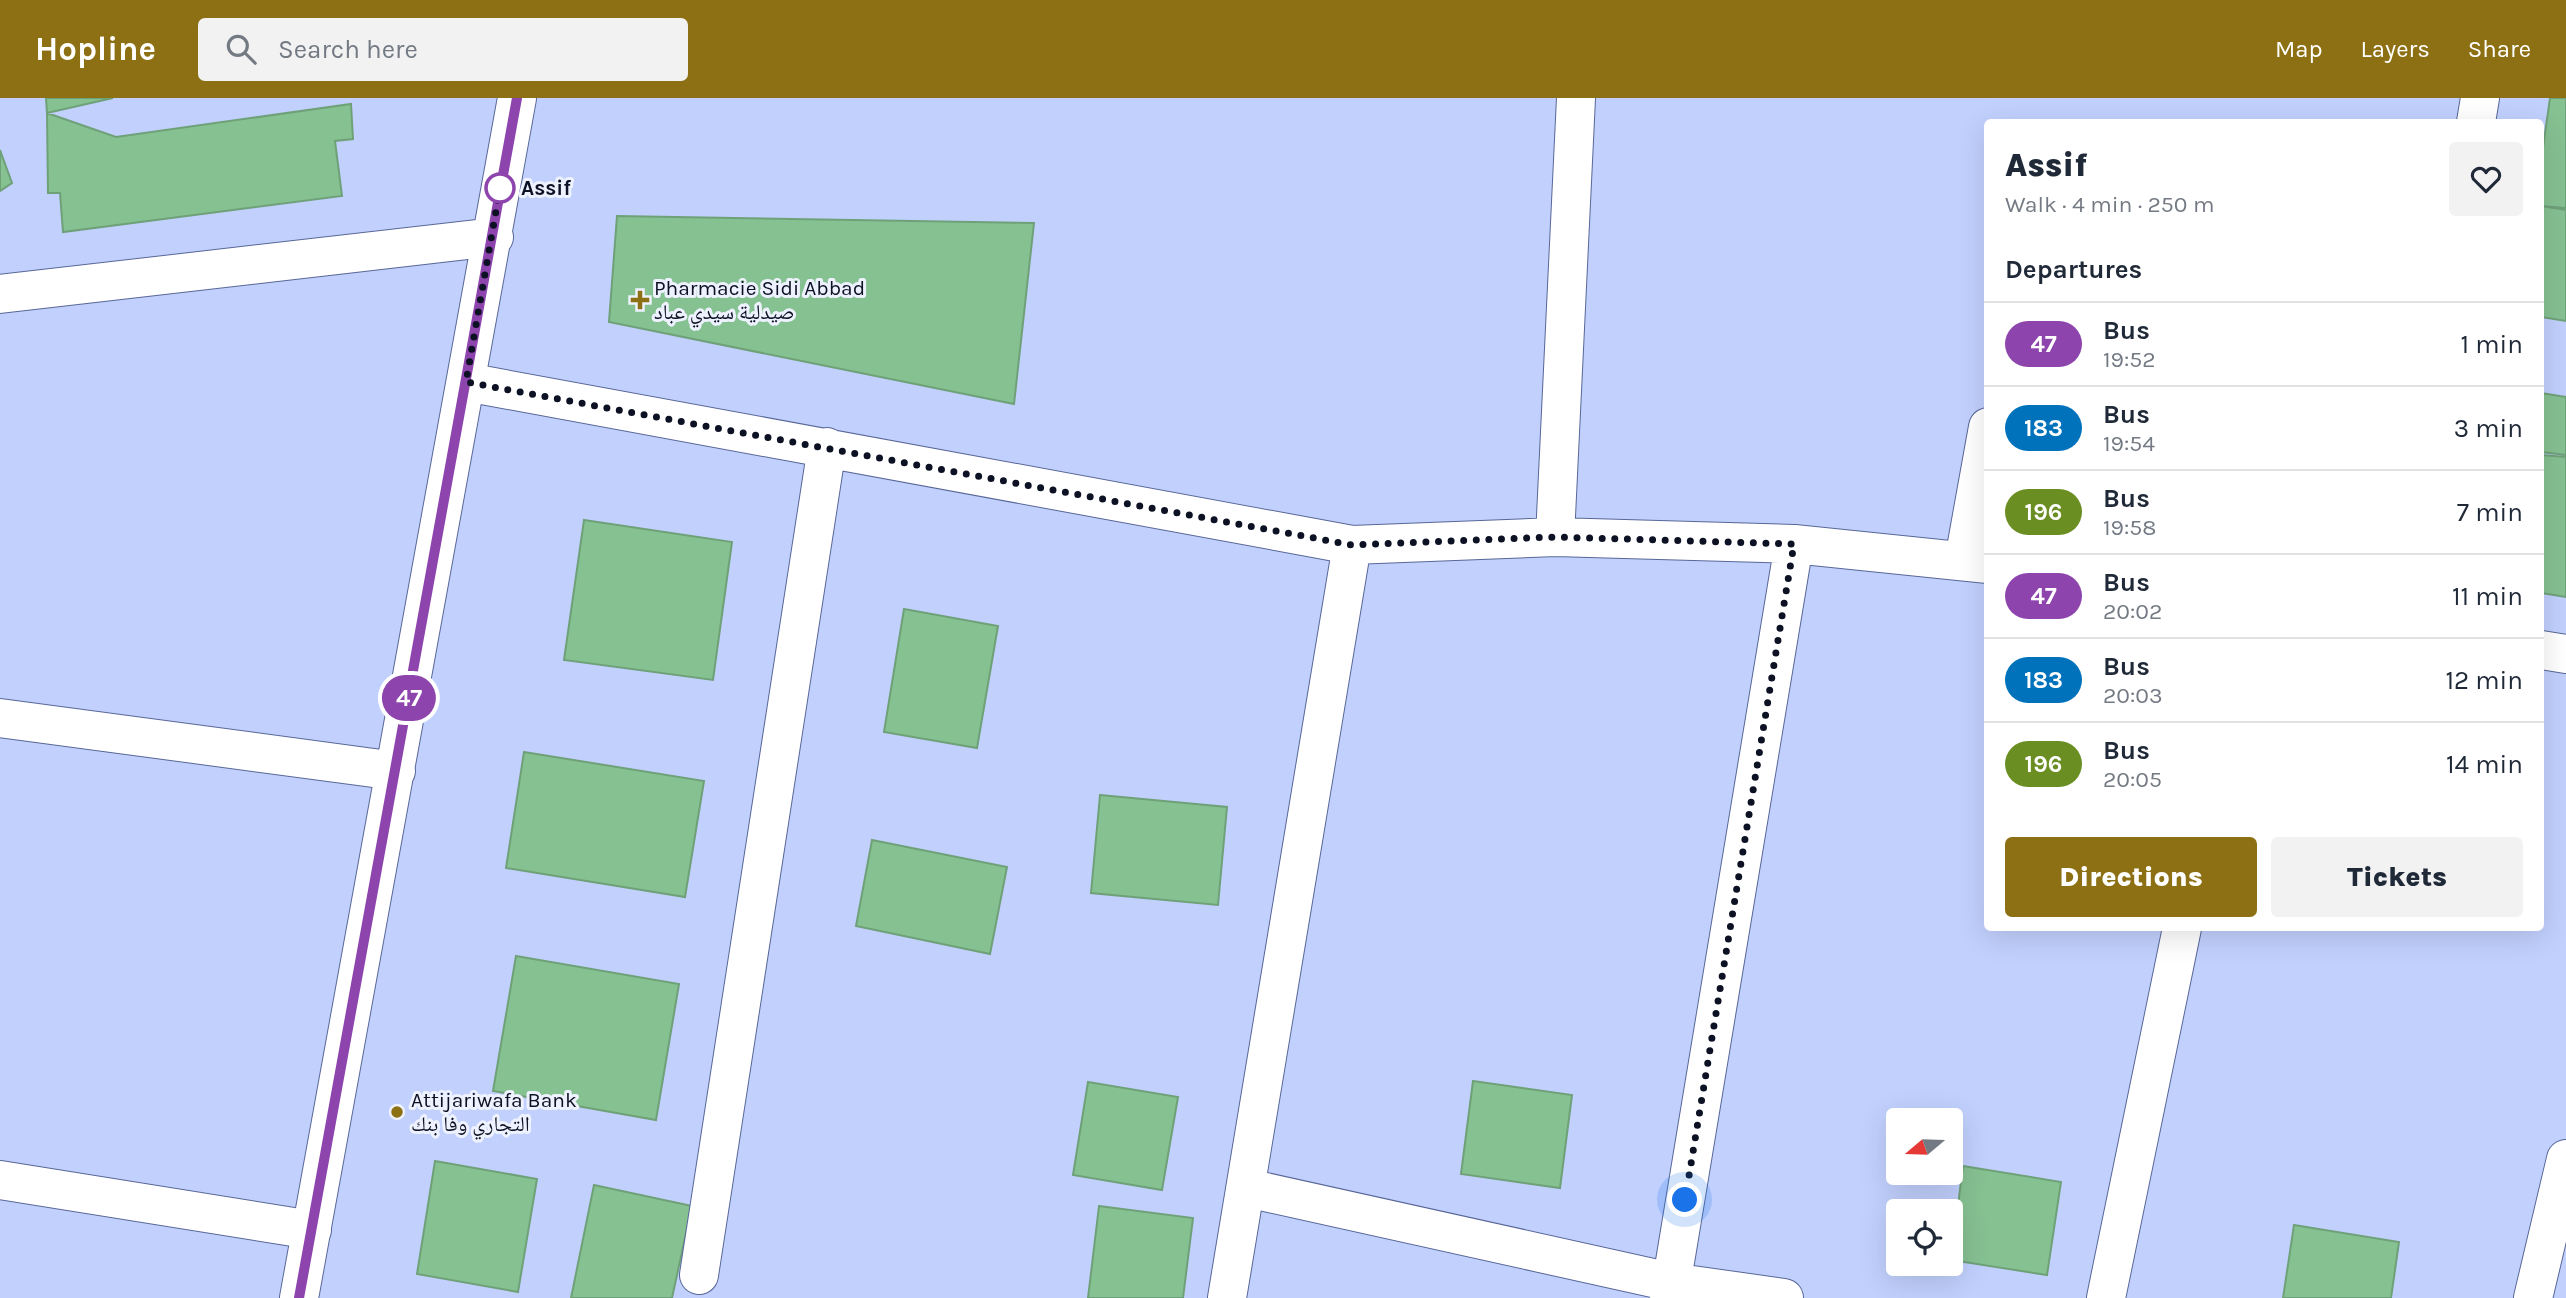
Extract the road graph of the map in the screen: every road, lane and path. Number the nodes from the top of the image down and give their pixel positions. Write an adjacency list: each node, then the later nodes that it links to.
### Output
1 (517, 98): 5 (street)
2 (1576, 98): 10 (street)
3 (2480, 98): 4 (street)
4 (2476, 119)
5 (494, 237): 6 (street); 7 (street)
6 (0, 294)
7 (466, 382): 8 (street); 17 (street)
8 (827, 447): 12 (street); 23 (street)
9 (1984, 472): 13 (street)
10 (1555, 537): 11 (street); 12 (street)
11 (1794, 544): 13 (street); 24 (street)
12 (1352, 545): 21 (street)
13 (1976, 562)
14 (2544, 650): 15 (street)
15 (2566, 654)
16 (0, 718): 17 (street)
17 (396, 771): 22 (street)
18 (2181, 931): 28 (street)
19 (2566, 1159): 29 (street)
20 (0, 1180): 22 (street)
21 (1247, 1188): 24 (street); 26 (street)
22 (312, 1230): 25 (street)
23 (699, 1275)
24 (1670, 1290): 27 (street)
25 (299, 1298)
26 (1227, 1298)
27 (1784, 1298)
28 (2106, 1298)
29 (2533, 1298)

